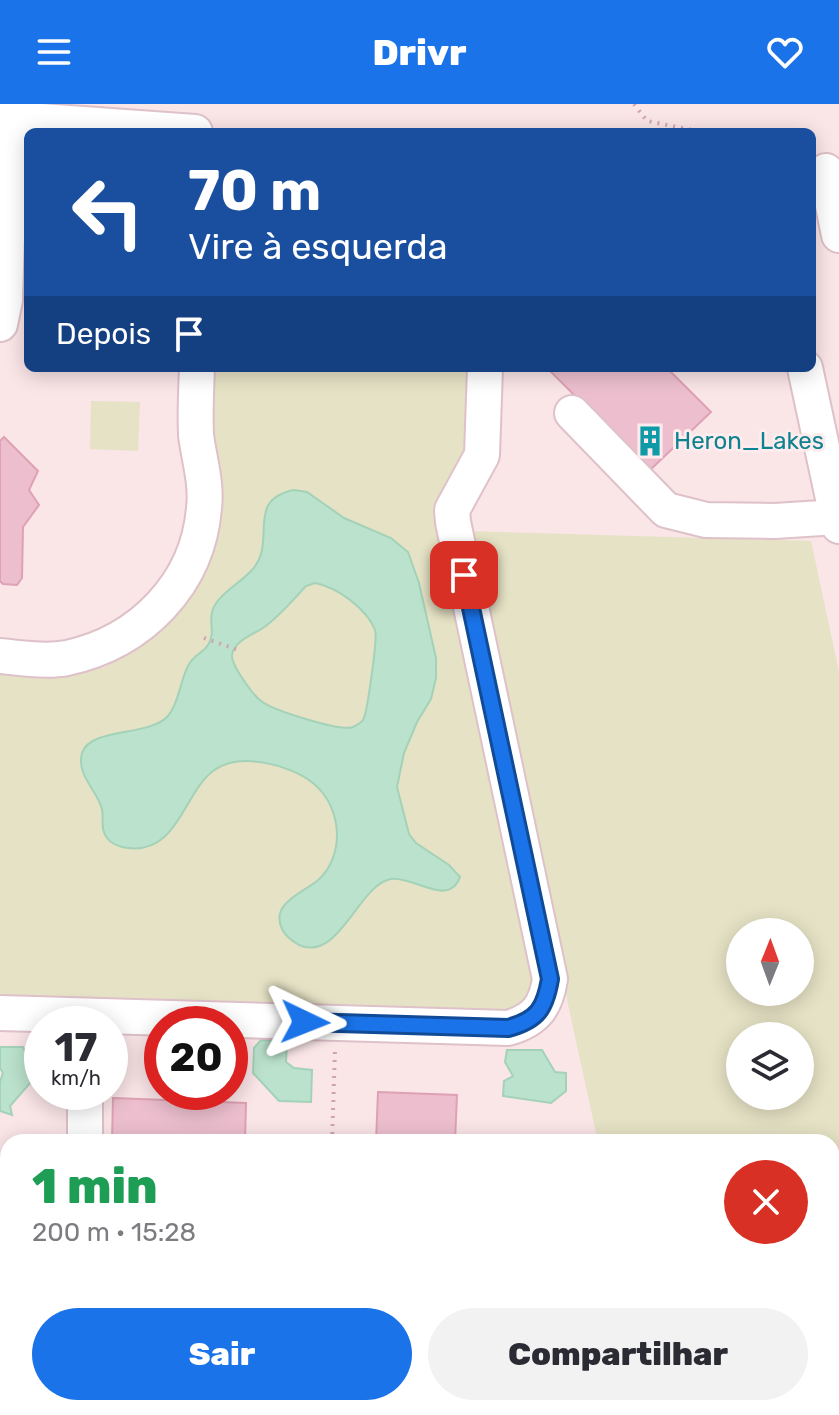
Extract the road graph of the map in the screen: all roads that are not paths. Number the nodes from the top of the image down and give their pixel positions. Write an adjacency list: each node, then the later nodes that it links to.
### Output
1 (5, 118): 2 (street); 5 (street)
2 (141, 128)
3 (826, 171): 4 (street)
4 (839, 235)
5 (12, 240): 6 (street)
6 (0, 324)
7 (197, 372): 13 (street)
8 (485, 372): 14 (street)
9 (806, 372): 11 (street)
10 (572, 413): 12 (street)
11 (830, 439): 12 (street)
12 (838, 521)
13 (0, 656)
14 (0, 1013)
15 (86, 1134): 16 (street)
16 (96, 1134)

